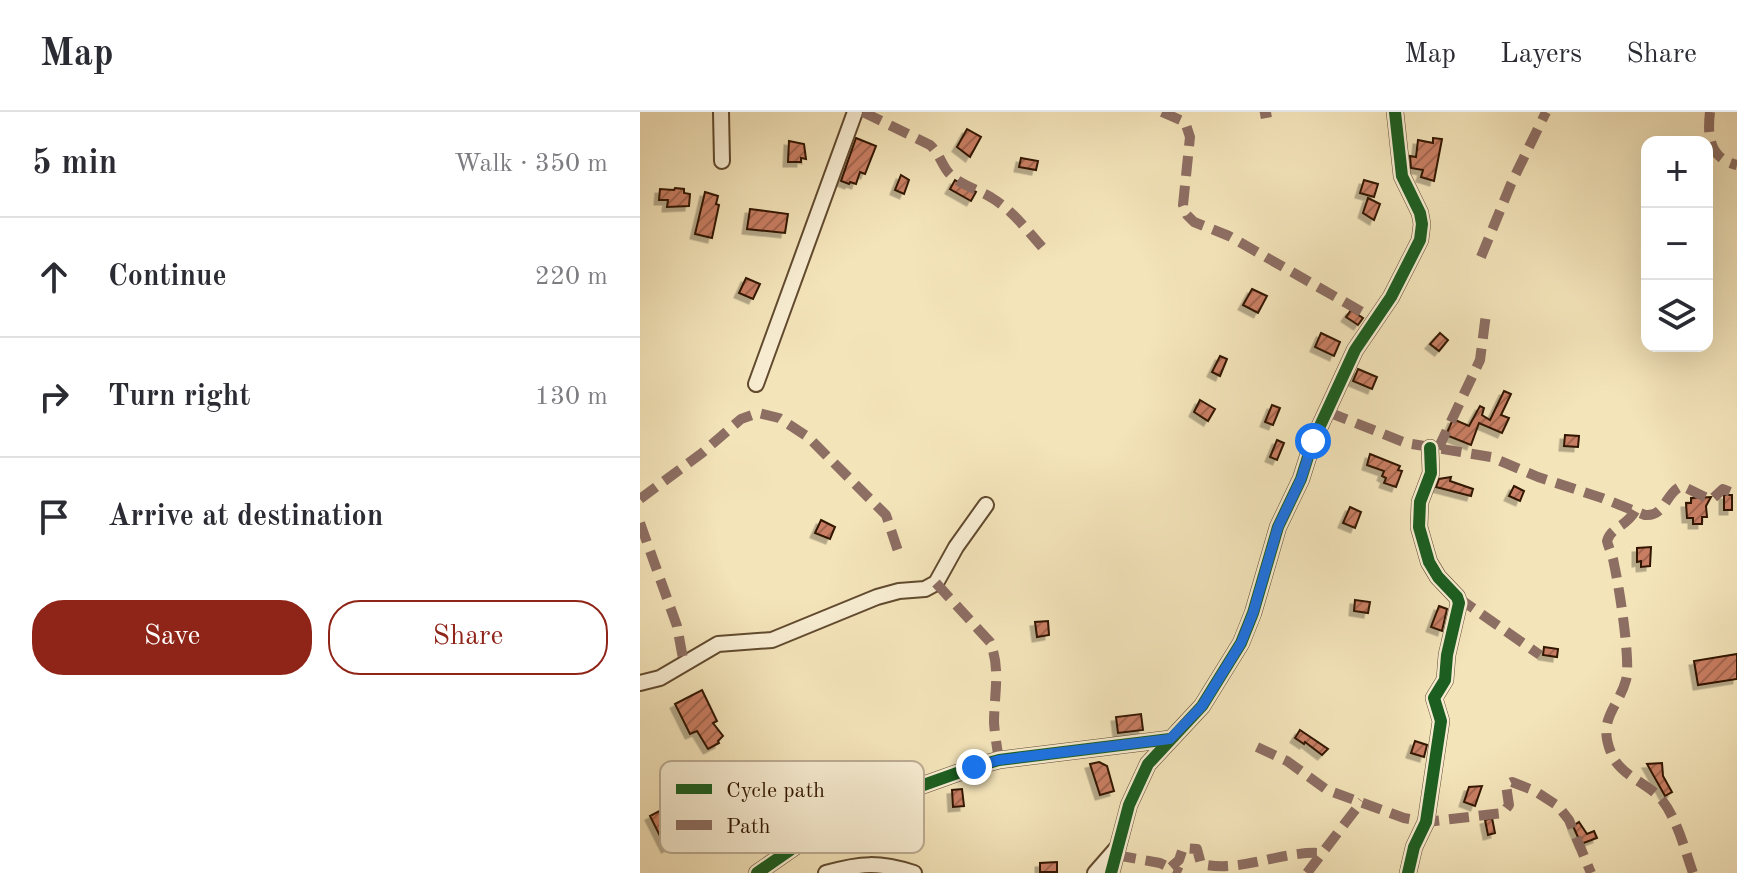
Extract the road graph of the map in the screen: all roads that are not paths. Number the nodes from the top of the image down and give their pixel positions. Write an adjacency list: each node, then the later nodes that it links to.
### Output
1 (721, 112): 4 (street)
2 (855, 112): 5 (street)
3 (1395, 112): 9 (street)
4 (722, 161)
5 (756, 384)
6 (1430, 448): 18 (street)
7 (986, 505): 8 (street)
8 (640, 683)
9 (1170, 739): 10 (street); 11 (street)
10 (924, 785)
11 (1119, 846): 16 (street); 17 (street)
12 (786, 853): 13 (street)
13 (757, 873)
14 (826, 873): 15 (street)
15 (914, 873)
16 (1095, 873)
17 (1111, 873)
18 (1408, 873)

